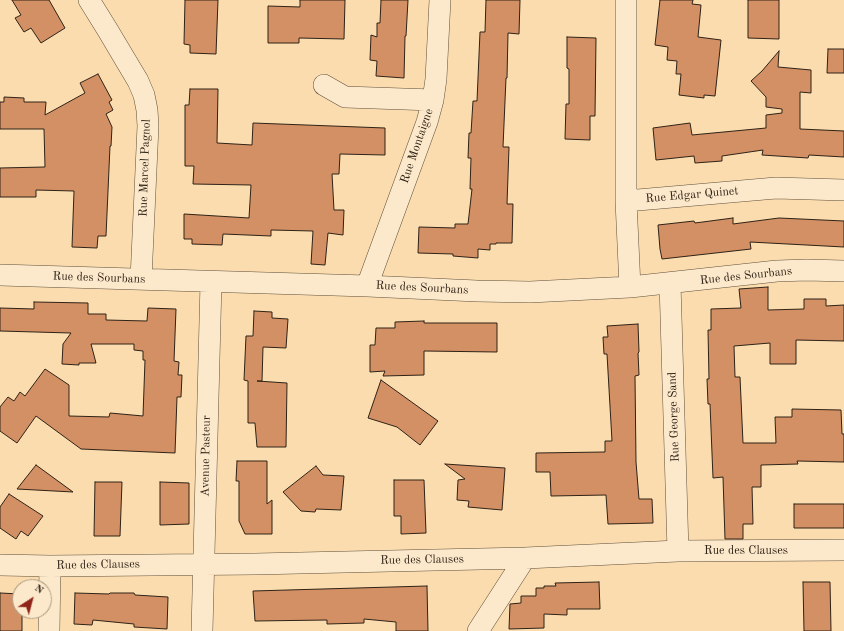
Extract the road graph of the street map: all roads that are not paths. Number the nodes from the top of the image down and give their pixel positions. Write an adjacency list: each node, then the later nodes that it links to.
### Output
1 (89, 0): 10 (street, Rue Marcel Pagnol)
2 (440, 0): 5 (street, Rue Montaigne)
3 (626, 0): 7 (street)
4 (324, 85): 5 (street)
5 (433, 100): 13 (street, Rue Montaigne)
6 (844, 190): 7 (street, Rue Edgar Quinet)
7 (626, 202): 14 (street)
8 (844, 271): 12 (street, Rue des Sourbans)
9 (0, 275): 10 (street, Rue des Sourbans)
10 (141, 279): 11 (street, Rue des Sourbans)
11 (211, 282): 13 (street, Rue des Sourbans); 18 (street, Avenue Pasteur)
12 (670, 283): 14 (street, Rue des Sourbans); 16 (street, Rue George Sand)
13 (367, 286): 14 (street, Rue des Sourbans)
14 (630, 287)
15 (844, 550): 16 (street, Rue des Clauses)
16 (678, 551): 17 (street, Rue des Clauses)
17 (525, 558): 18 (street, Rue des Clauses); 23 (street)
18 (204, 564): 20 (street, Rue des Clauses); 22 (street, Avenue Pasteur)
19 (0, 565): 20 (street, Rue des Clauses)
20 (50, 566): 21 (street)
21 (49, 631)
22 (202, 631)
23 (478, 631)

